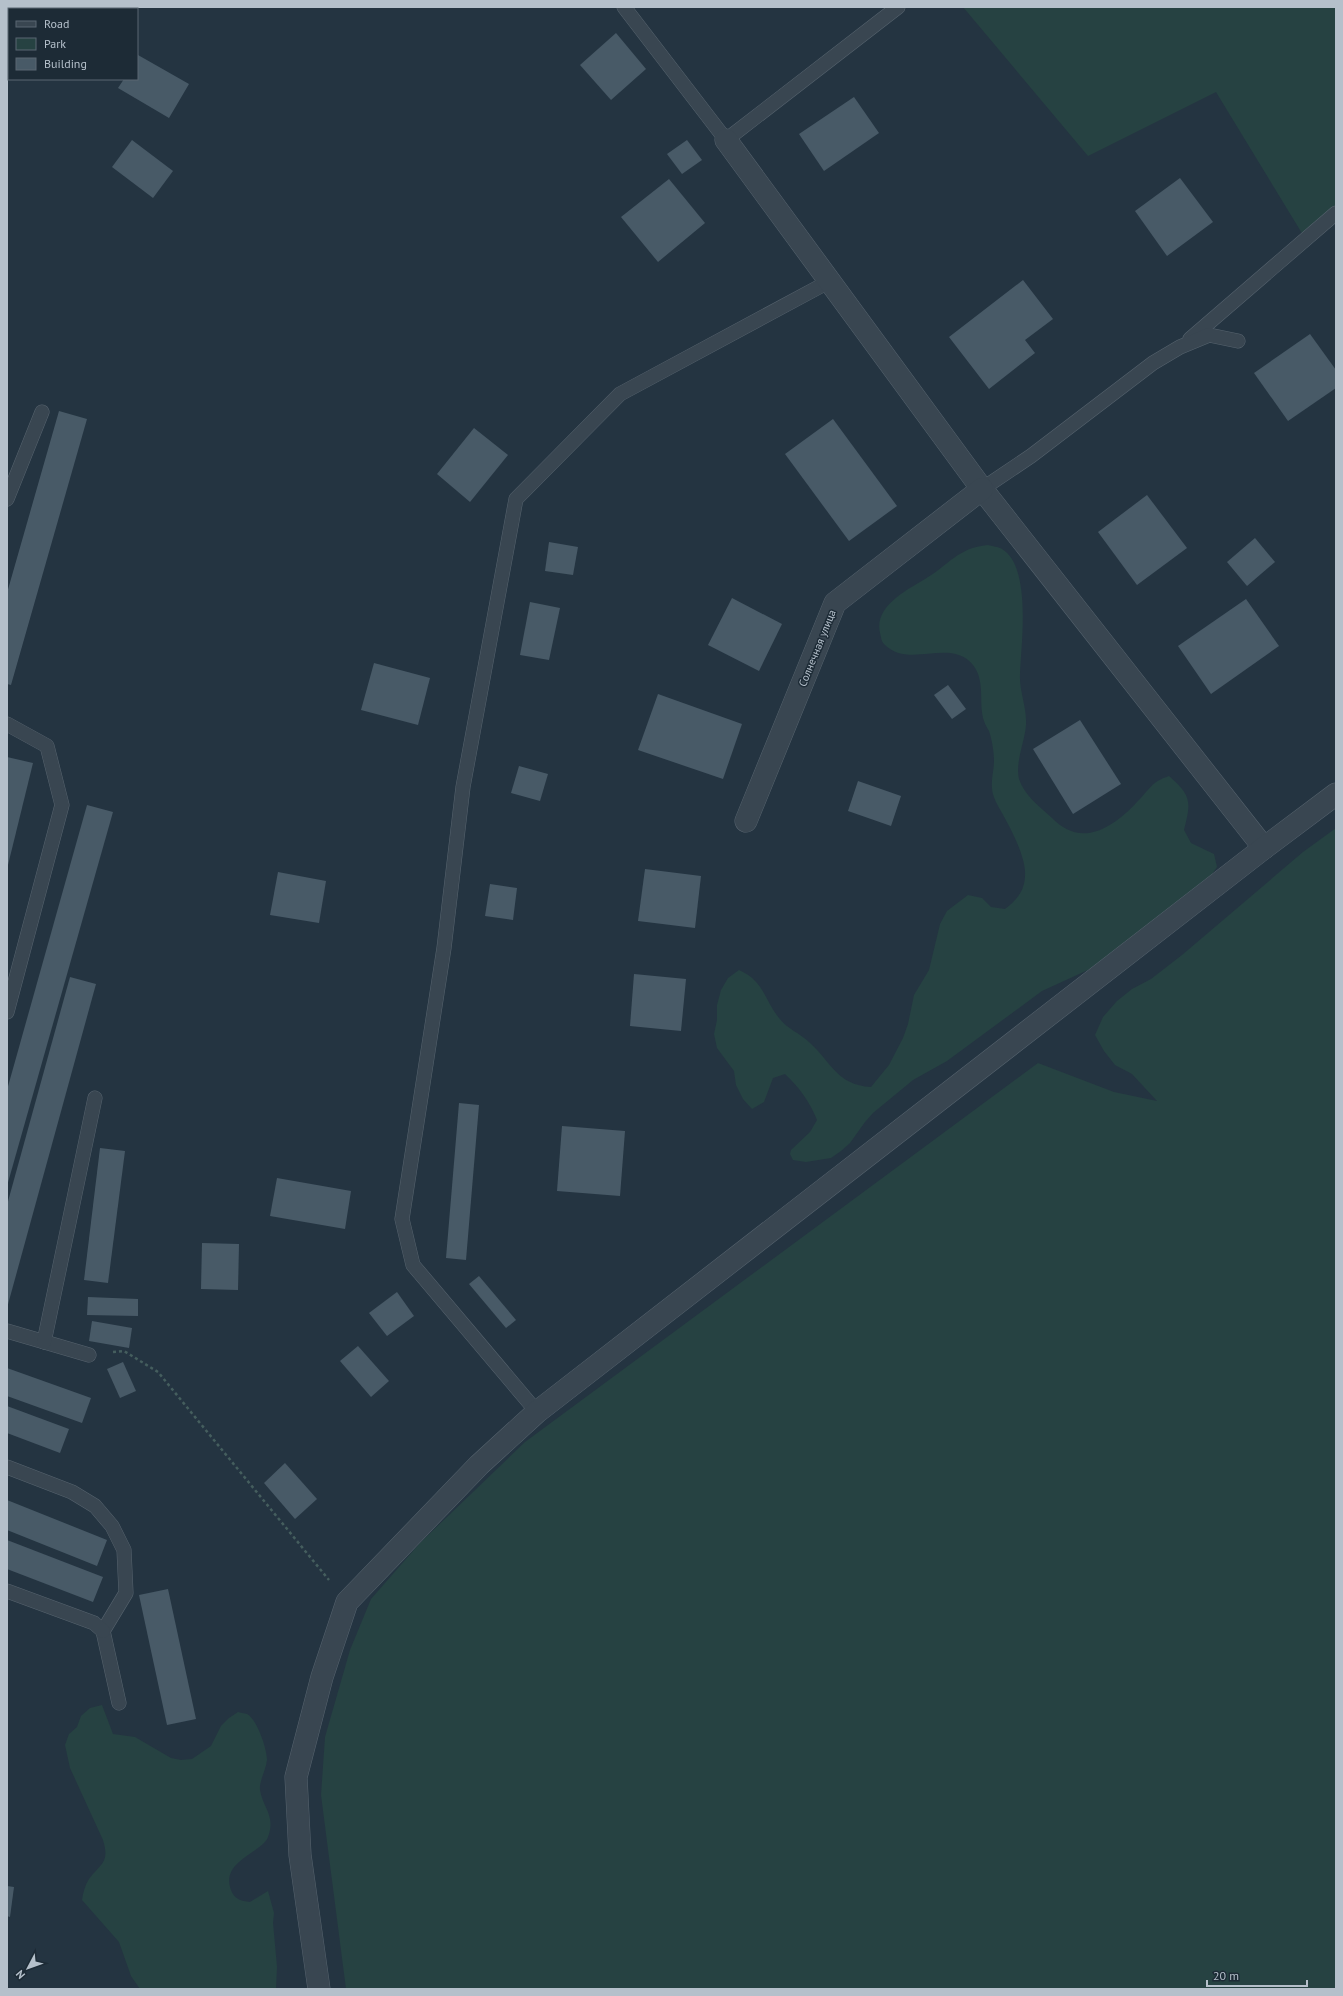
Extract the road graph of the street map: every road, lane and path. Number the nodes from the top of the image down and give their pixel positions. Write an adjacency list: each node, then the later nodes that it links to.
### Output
1 (624, 7): 3 (lane)
2 (898, 7): 3 (lane)
3 (726, 140): 5 (street)
4 (1336, 213): 7 (lane)
5 (830, 281): 9 (street); 20 (lane)
6 (1238, 341): 7 (lane)
7 (1180, 347): 9 (lane)
8 (42, 412): 10 (lane)
9 (982, 489): 13 (street, Солнечная улица); 14 (street)
10 (7, 499)
11 (7, 724): 15 (lane)
12 (1336, 794): 14 (street)
13 (746, 821)
14 (1264, 848): 20 (street)
15 (7, 1012)
16 (96, 1098): 18 (lane)
17 (7, 1331): 18 (lane)
18 (44, 1342): 19 (lane)
19 (89, 1354): 23 (path)
20 (537, 1412): 23 (street)
21 (7, 1467): 24 (lane)
22 (7, 1591): 24 (lane)
23 (347, 1602): 26 (street)
24 (103, 1631): 25 (lane)
25 (119, 1703)
26 (319, 1989)

